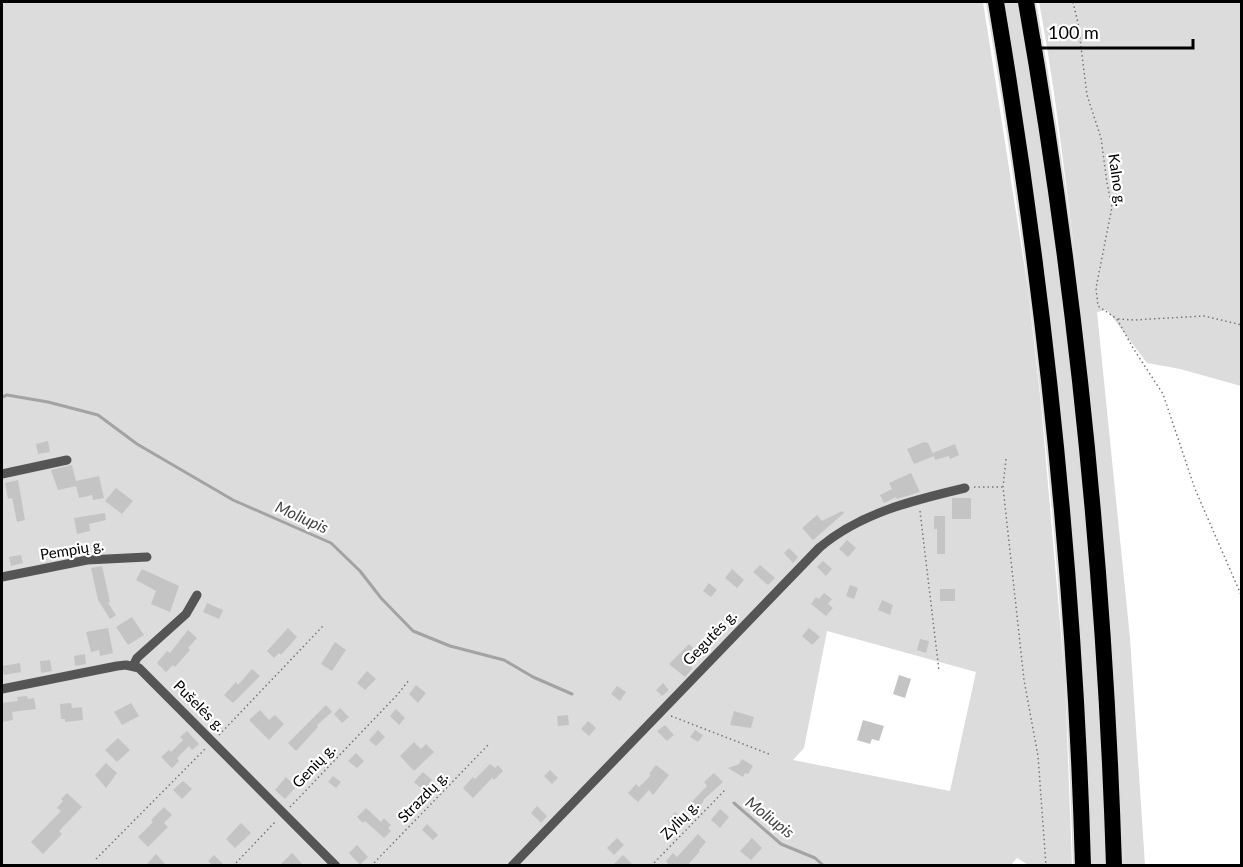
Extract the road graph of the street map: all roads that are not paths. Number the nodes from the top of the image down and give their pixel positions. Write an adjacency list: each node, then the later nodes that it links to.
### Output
1 (996, 2): 13 (highway)
2 (1026, 2): 14 (highway)
3 (67, 460): 4 (street)
4 (2, 474)
5 (966, 488): 12 (street, Gegutės g.)
6 (147, 557): 7 (street, Pempių g.)
7 (2, 577)
8 (197, 595): 9 (street)
9 (133, 666): 10 (street); 11 (street, Pušelės g.)
10 (2, 689)
11 (336, 866)
12 (512, 866)
13 (1083, 866)
14 (1113, 866)

